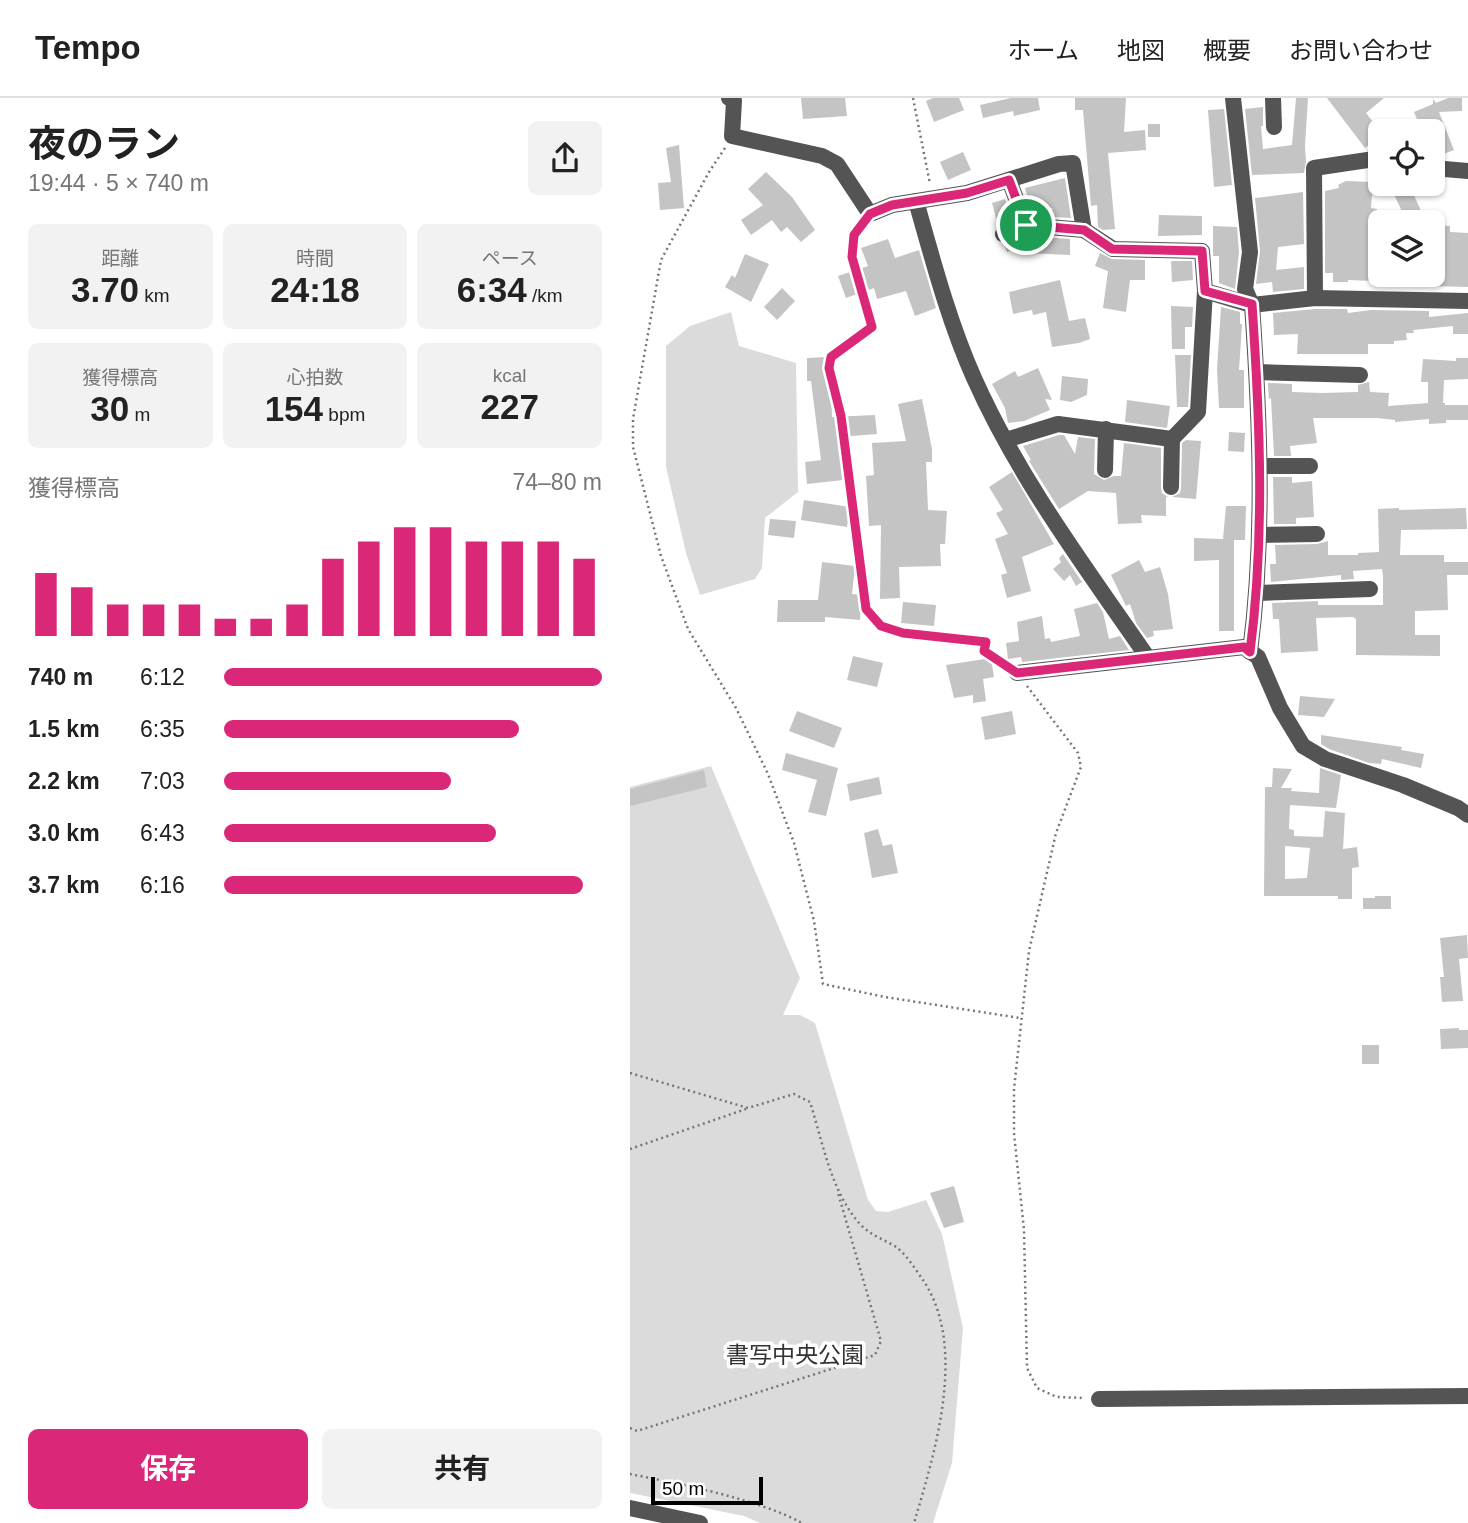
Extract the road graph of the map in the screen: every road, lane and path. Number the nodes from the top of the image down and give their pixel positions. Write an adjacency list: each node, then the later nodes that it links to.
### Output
1 (729, 98): 6 (street)
2 (914, 98): 11 (path)
3 (1233, 98): 19 (street)
4 (1273, 98): 5 (street)
5 (1274, 127)
6 (732, 136): 12 (street); 37 (path)
7 (1368, 160): 17 (street)
8 (1445, 169): 9 (street)
9 (1468, 171)
10 (1009, 180): 11 (street); 13 (street); 14 (street)
11 (916, 201): 12 (street); 24 (street)
12 (870, 214): 35 (path)
13 (1026, 225): 14 (street); 15 (street)
14 (1084, 230): 16 (street)
15 (1003, 234)
16 (1205, 291): 19 (street); 23 (street)
17 (1315, 298): 18 (street); 19 (street)
18 (1468, 301)
19 (1252, 304): 20 (street)
20 (1257, 372): 21 (street); 25 (street)
21 (1360, 375)
22 (1106, 429): 23 (street); 24 (street); 27 (street)
23 (1172, 439): 28 (street)
24 (1006, 440): 34 (street)
25 (1260, 466): 26 (street); 30 (street)
26 (1310, 466)
27 (1105, 470)
28 (1171, 487)
29 (1317, 534): 30 (street)
30 (1259, 535): 32 (street)
31 (1370, 589): 32 (street)
32 (1258, 593): 33 (street)
33 (1250, 652): 34 (street); 36 (street)
34 (1148, 658): 35 (street)
35 (1017, 673): 37 (path)
36 (1468, 815)
37 (1021, 1018): 43 (path)
38 (630, 1073): 39 (path)
39 (748, 1108): 40 (path); 41 (path)
40 (630, 1149)
41 (837, 1189): 44 (path); 49 (path)
42 (1468, 1396): 43 (street)
43 (1099, 1399)
44 (630, 1428)
45 (630, 1474): 48 (path)
46 (630, 1508): 47 (street)
47 (700, 1523)
48 (802, 1523)
49 (914, 1523)

